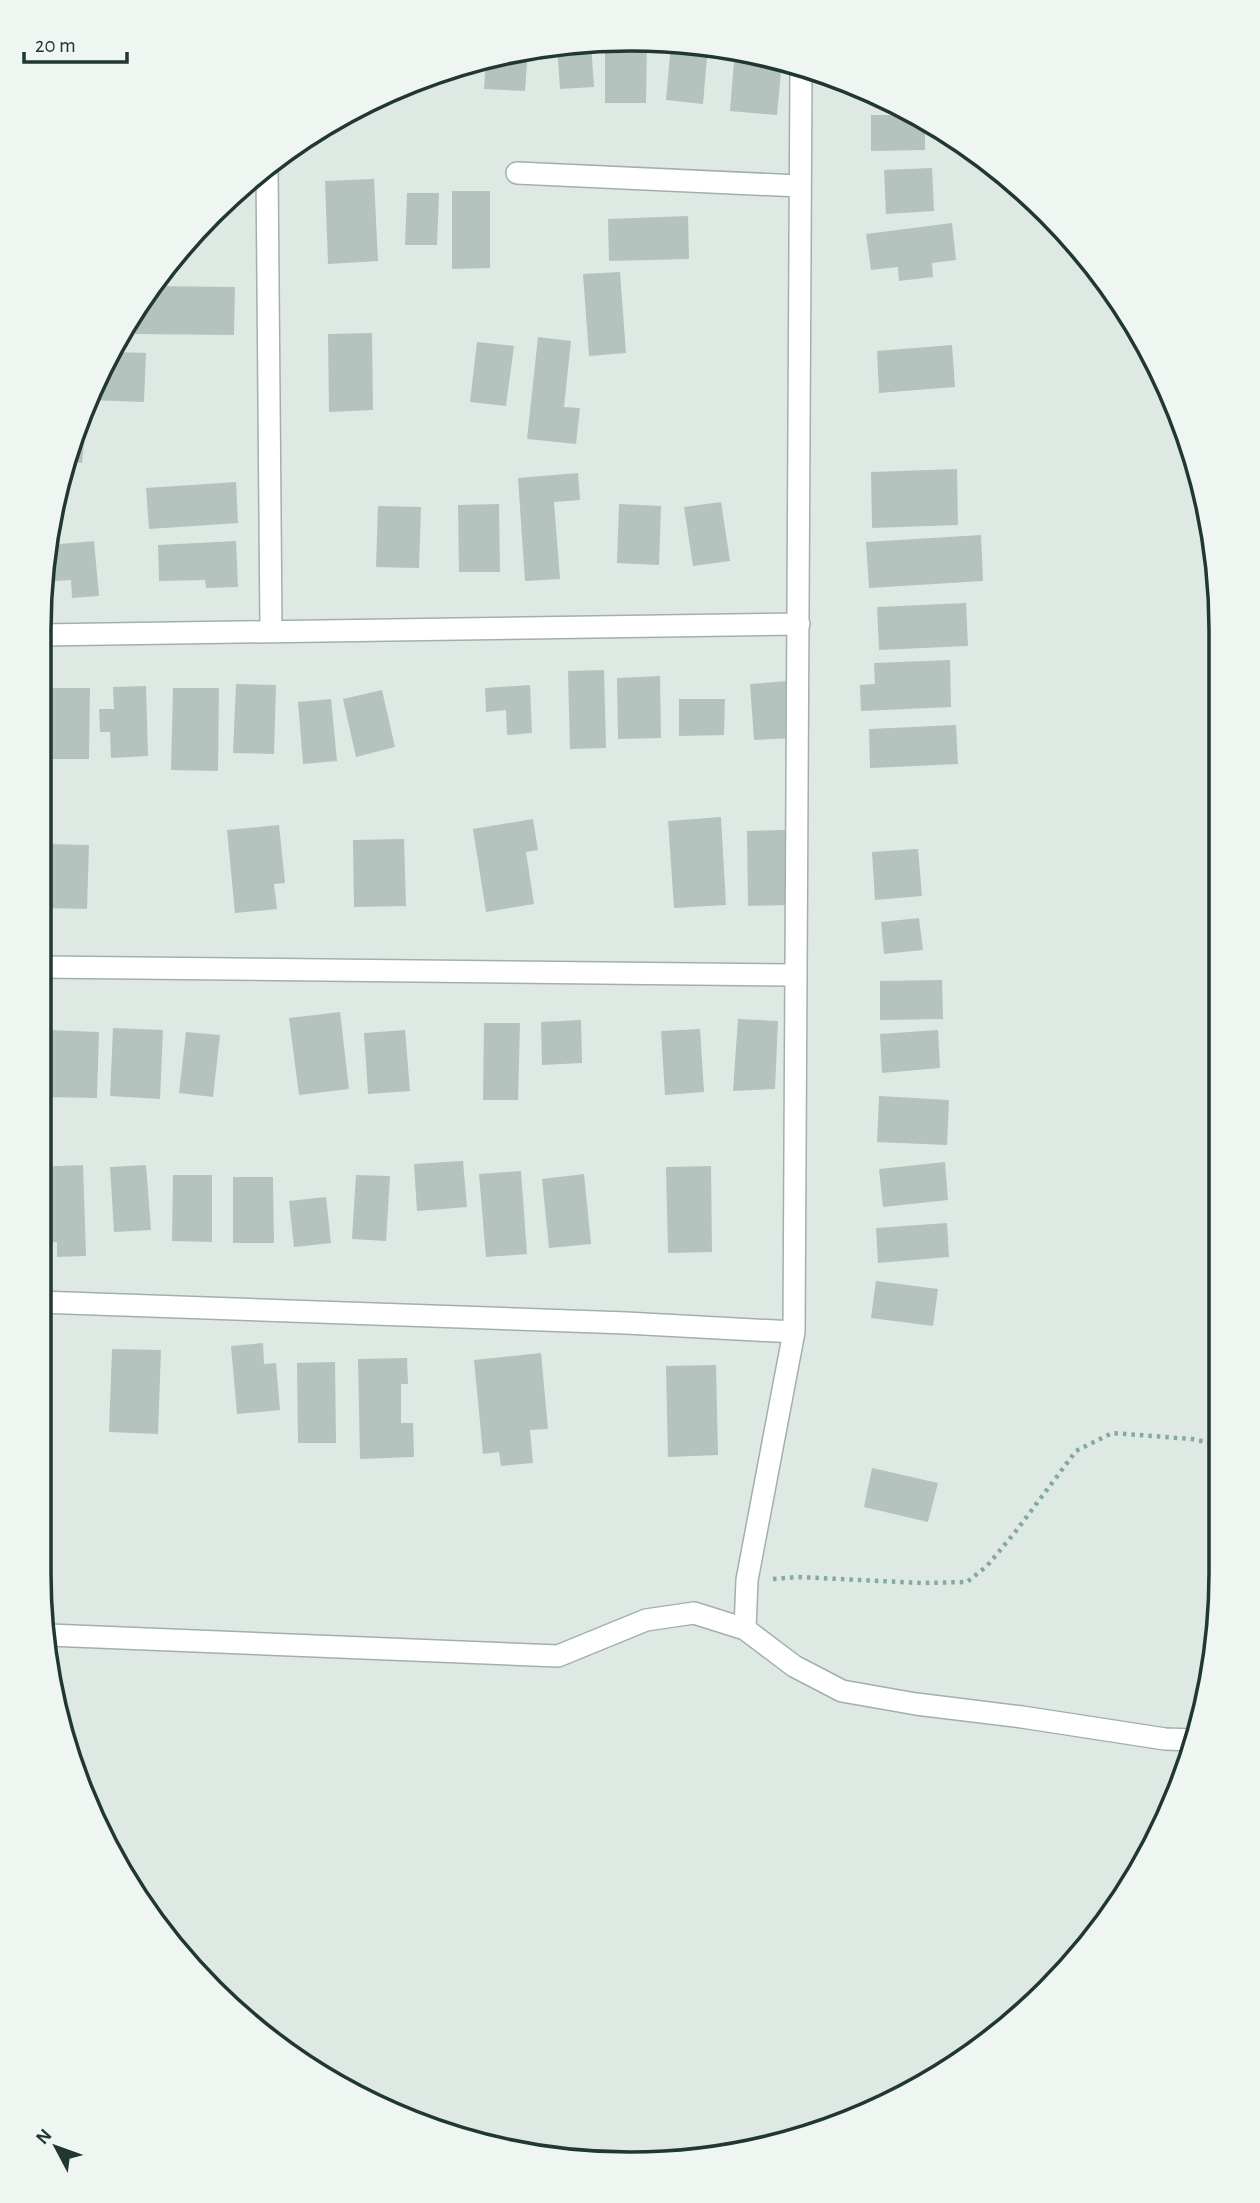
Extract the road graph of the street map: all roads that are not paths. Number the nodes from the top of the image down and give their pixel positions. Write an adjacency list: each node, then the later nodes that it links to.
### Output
1 (800, 76): 4 (street)
2 (517, 173): 4 (street)
3 (267, 178): 6 (street)
4 (799, 186): 5 (street)
5 (799, 624): 6 (street); 9 (street)
6 (271, 631): 7 (street)
7 (51, 635)
8 (51, 967): 9 (street)
9 (796, 975): 11 (street)
10 (51, 1302): 11 (street)
11 (794, 1332): 12 (street)
12 (745, 1629): 13 (street); 14 (street)
13 (55, 1635)
14 (1185, 1740)

